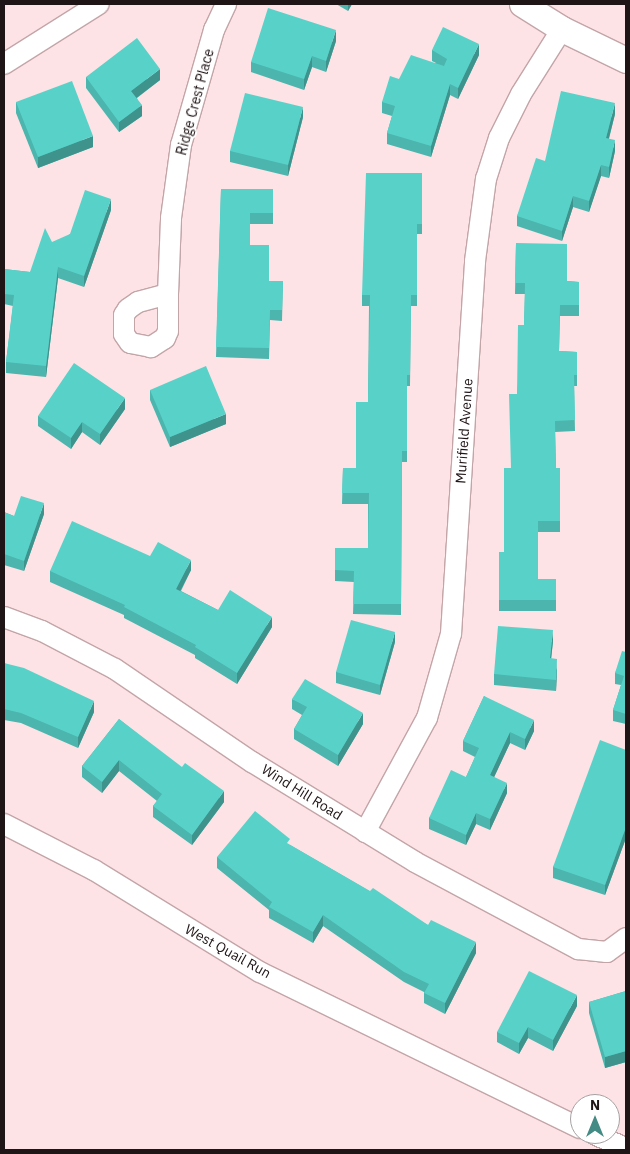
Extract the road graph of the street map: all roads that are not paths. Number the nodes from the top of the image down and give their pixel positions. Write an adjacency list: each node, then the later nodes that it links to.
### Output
1 (99, 4): 6 (street)
2 (226, 4): 7 (street, Ridge Crest Place)
3 (522, 4): 4 (street)
4 (562, 29): 5 (street); 10 (street, Murifield Avenue)
5 (626, 60)
6 (4, 64)
7 (168, 294)
8 (4, 617): 10 (street, Wind Hill Road)
9 (4, 824): 12 (street, West Quail Run)
10 (365, 832): 11 (street, Wind Hill Road)
11 (626, 938)
12 (570, 1123)

